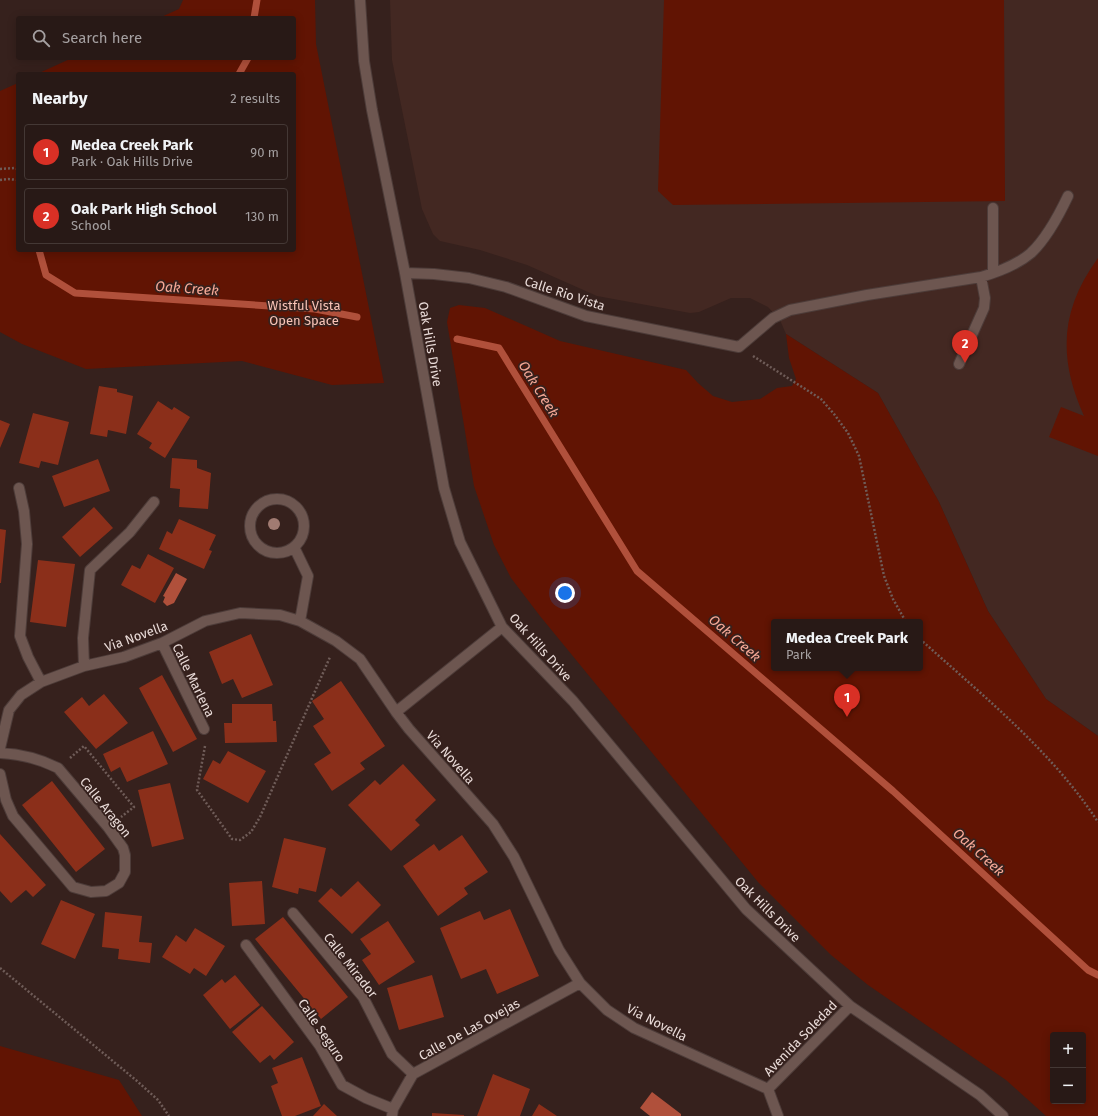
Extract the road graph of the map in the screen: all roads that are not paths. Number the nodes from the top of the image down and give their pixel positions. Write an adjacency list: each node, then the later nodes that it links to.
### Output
1 (360, 0): 4 (street, Oak Hills Drive)
2 (1068, 196): 5 (street)
3 (992, 208): 5 (street)
4 (405, 273): 6 (street, Calle Rio Vista); 12 (street, Oak Hills Drive)
5 (994, 273): 6 (street)
6 (981, 277): 7 (street)
7 (959, 364)
8 (19, 488): 15 (street)
9 (154, 502): 14 (street)
10 (294, 547): 10 (street); 11 (street)
11 (300, 621): 13 (street, Via Novella); 16 (street, Via Novella)
12 (502, 627): 16 (street); 24 (street, Oak Hills Drive)
13 (162, 643): 14 (street, Via Novella); 17 (street, Calle Marlena)
14 (84, 666): 15 (street, Via Novella)
15 (41, 682): 18 (street)
16 (396, 712): 23 (street, Via Novella)
17 (204, 729)
18 (0, 748)
19 (0, 753): 20 (street, Calle Aragon)
20 (0, 774)
21 (293, 913): 25 (street, Calle Mirador)
22 (246, 945): 27 (street, Calle Seguro)
23 (580, 983): 25 (street, Calle De Las Ovejas); 26 (street, Via Novella)
24 (850, 1006): 26 (street, Avenida Soledad); 29 (street, Oak Hills Drive)
25 (413, 1074): 27 (street, Calle De Las Ovejas)
26 (768, 1089): 28 (street)
27 (392, 1112)
28 (778, 1116)
29 (1003, 1116)

